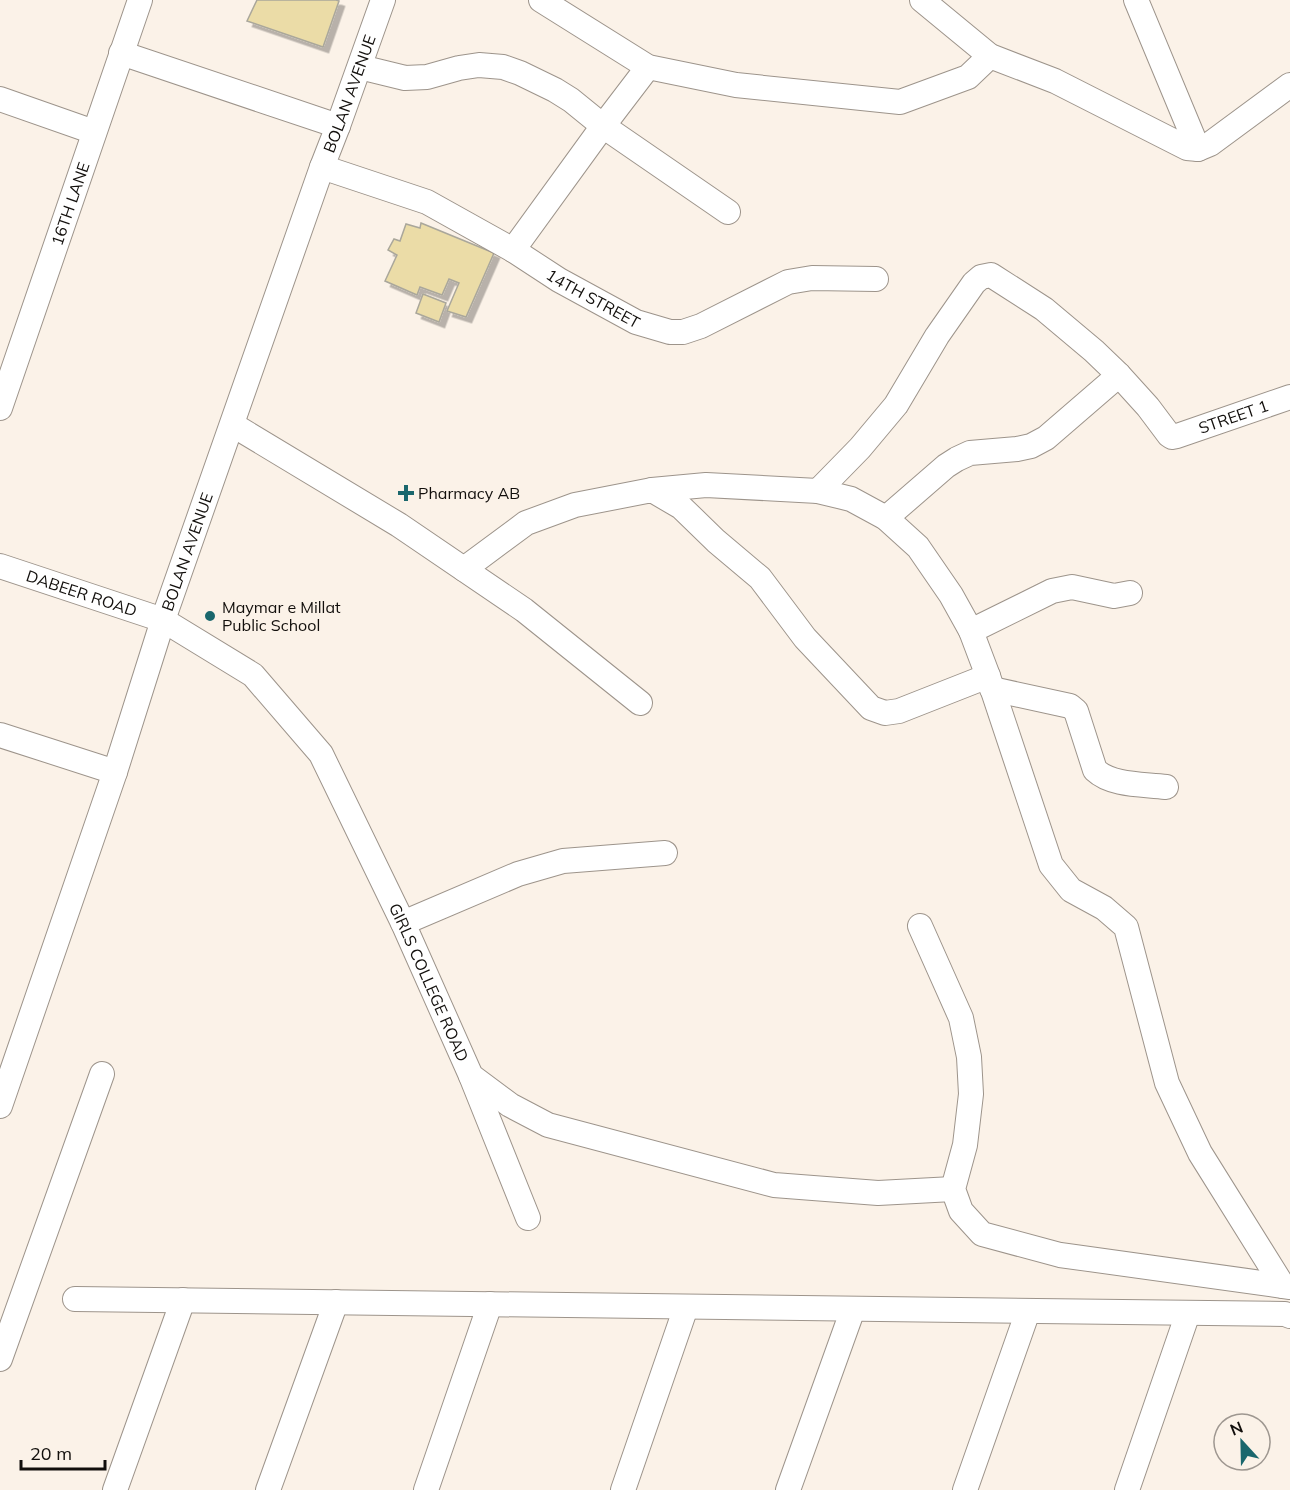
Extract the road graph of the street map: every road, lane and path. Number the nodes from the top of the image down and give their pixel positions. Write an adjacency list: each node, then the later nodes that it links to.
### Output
1 (140, 0): 6 (street, 16TH LANE)
2 (383, 0): 8 (street, BOLAN AVENUE)
3 (541, 0): 9 (street)
4 (922, 0): 7 (street)
5 (1141, 2): 15 (street)
6 (122, 53): 12 (street); 14 (street, 16TH LANE)
7 (990, 56): 9 (street); 15 (street)
8 (360, 67): 12 (street, BOLAN AVENUE); 13 (street)
9 (648, 67): 13 (street)
10 (1290, 85): 15 (street)
11 (0, 99): 14 (street)
12 (338, 126): 16 (street, BOLAN AVENUE)
13 (603, 126): 17 (street); 18 (street)
14 (94, 132): 22 (street, 16TH LANE)
15 (1198, 149)
16 (322, 167): 18 (street, 14TH STREET); 23 (street, BOLAN AVENUE)
17 (728, 212)
18 (513, 250): 19 (street, 14TH STREET)
19 (876, 279)
20 (1119, 375): 21 (street, STREET 1); 25 (street); 26 (street)
21 (1290, 397)
22 (0, 408)
23 (233, 425): 28 (street); 30 (street, BOLAN AVENUE)
24 (652, 490): 25 (street); 28 (street); 32 (street)
25 (818, 491): 26 (street)
26 (886, 518): 31 (street)
27 (0, 566): 30 (street, DABEER ROAD)
28 (464, 569): 33 (street)
29 (1130, 593): 31 (street)
30 (163, 620): 35 (street, BOLAN AVENUE); 38 (street, GIRLS COLLEGE ROAD)
31 (971, 631): 32 (street)
32 (990, 682): 36 (street); 45 (street)
33 (640, 703)
34 (0, 735): 35 (street)
35 (115, 772): 42 (street, BOLAN AVENUE)
36 (1166, 787)
37 (665, 853): 38 (street)
38 (403, 923): 41 (street, GIRLS COLLEGE ROAD)
39 (920, 926): 43 (street)
40 (102, 1074): 55 (street)
41 (471, 1076): 43 (street, GIRLS COLLEGE ROAD); 44 (street)
42 (0, 1106)
43 (953, 1189): 45 (street)
44 (528, 1218)
45 (1287, 1287)
46 (75, 1299): 47 (street)
47 (183, 1300): 48 (street); 56 (street)
48 (336, 1302): 49 (street); 57 (street)
49 (490, 1304): 50 (street); 58 (street)
50 (686, 1307): 51 (street); 59 (street)
51 (853, 1309): 52 (street); 60 (street)
52 (1028, 1311): 53 (street); 61 (street)
53 (1188, 1313): 54 (street); 62 (street)
54 (1290, 1316)
55 (0, 1359)
56 (115, 1490)
57 (268, 1490)
58 (426, 1490)
59 (623, 1490)
60 (788, 1490)
61 (965, 1490)
62 (1127, 1490)

